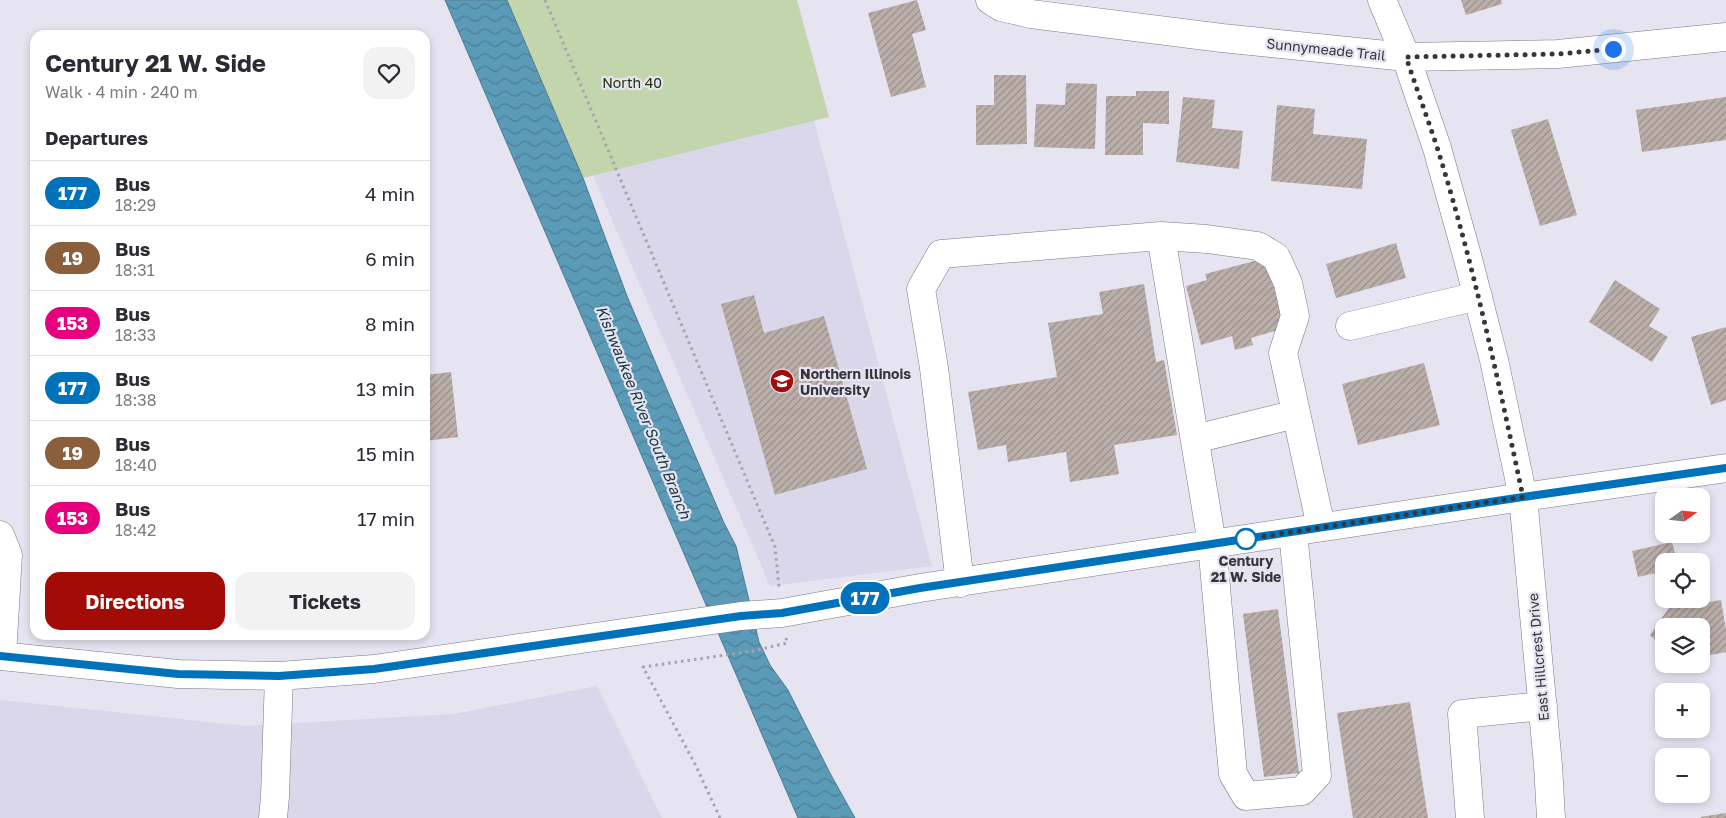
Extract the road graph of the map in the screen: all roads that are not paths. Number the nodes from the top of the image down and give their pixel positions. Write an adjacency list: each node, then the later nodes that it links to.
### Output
1 (990, 0): 4 (street, Sunnymeade Trail)
2 (1382, 0): 4 (street, East Hillcrest Drive)
3 (1726, 38): 4 (street, Sunnymeade Trail)
4 (1406, 57): 6 (street, East Hillcrest Drive)
5 (1161, 236): 8 (street); 9 (street); 16 (street)
6 (1478, 296): 7 (street); 11 (street, East Hillcrest Drive)
7 (1350, 326)
8 (1296, 414): 9 (street); 12 (street)
9 (1195, 439): 15 (street)
10 (1726, 468): 11 (street)
11 (1523, 497): 12 (street); 19 (street, East Hillcrest Drive)
12 (1322, 528): 13 (street)
13 (1294, 532): 15 (street); 15 (street)
14 (0, 535): 17 (street)
15 (1212, 544): 16 (street)
16 (960, 583): 18 (street)
17 (1, 656): 18 (street)
18 (279, 676): 20 (street)
19 (1543, 706): 21 (street); 22 (street, East Hillcrest Drive)
20 (273, 818)
21 (1470, 818)
22 (1551, 818)

